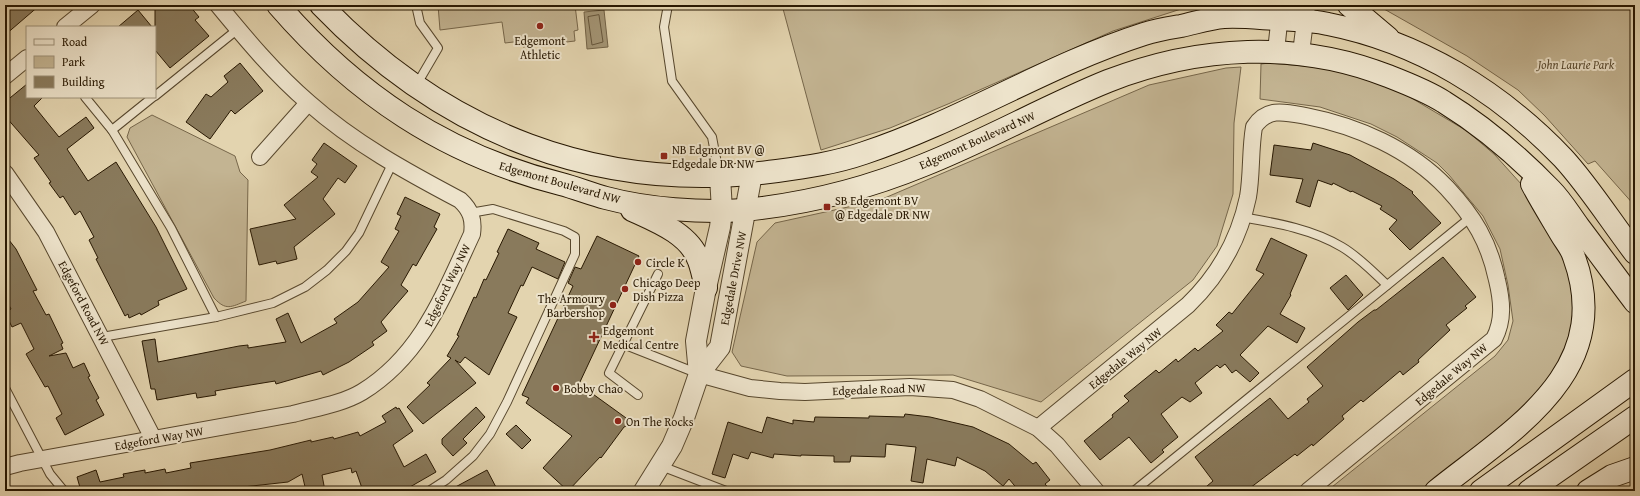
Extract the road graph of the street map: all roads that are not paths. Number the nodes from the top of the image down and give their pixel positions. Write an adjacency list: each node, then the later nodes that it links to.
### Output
1 (92, 5): 10 (street)
2 (218, 5): 11 (street)
3 (278, 5): 29 (main road, Edgemont Boulevard NW)
4 (321, 5): 17 (main road, Edgemont Boulevard NW)
5 (416, 5): 17 (lane)
6 (668, 5): 28 (lane)
7 (1350, 5): 12 (main road)
8 (1281, 12): 9 (main road, Edgemont Boulevard NW); 13 (street); 27 (main road, Edgemont Boulevard NW)
9 (1306, 13): 12 (main road, Edgemont Boulevard NW); 14 (street)
10 (66, 26)
11 (238, 29): 18 (lane); 21 (street)
12 (1392, 41): 35 (main road, Edgemont Boulevard NW)
13 (1276, 51): 14 (main road, Edgemont Boulevard NW); 30 (main road, Edgemont Boulevard NW)
14 (1301, 53): 24 (main road, Edgemont Boulevard NW)
15 (26, 59): 16 (street)
16 (5, 76)
17 (415, 87): 28 (main road, Edgemont Boulevard NW)
18 (156, 94)
19 (86, 98): 22 (lane)
20 (152, 98): 22 (lane)
21 (308, 103): 23 (street); 25 (street)
22 (112, 130): 41 (lane)
23 (260, 157)
24 (1516, 157): 40 (main road, Edgemont Boulevard NW); 62 (main road)
25 (392, 164): 32 (street); 41 (lane)
26 (5, 173): 42 (street, Edgeford Road NW)
27 (752, 174): 28 (main road, Edgemont Boulevard NW); 30 (street, Edgedale Drive NW)
28 (720, 176): 31 (street, Edgedale Drive NW)
29 (608, 198): 31 (main road, Edgemont Boulevard NW); 39 (main road)
30 (746, 209): 31 (main road, Edgemont Boulevard NW); 44 (street, Edgedale Drive NW)
31 (722, 210): 39 (street, Edgedale Drive NW)
32 (470, 213): 50 (street, Edgeford Way NW); 56 (lane)
33 (1242, 217): 34 (street, Edgedale Way NW); 38 (lane); 49 (street, Edgedale Way NW)
34 (1471, 217): 38 (lane); 61 (street, Edgedale Way NW)
35 (1626, 232): 36 (main road, Edgemont Boulevard NW)
36 (1635, 253)
37 (658, 274): 43 (lane)
38 (1387, 285): 60 (lane)
39 (706, 288): 44 (street, Edgedale Drive NW)
40 (1635, 302)
41 (216, 317): 42 (lane)
42 (102, 337): 50 (street, Edgeford Road NW)
43 (623, 344): 44 (lane); 47 (lane)
44 (699, 374): 49 (street, Edgedale Road NW); 52 (street, Edgedale Drive NW)
45 (1635, 380): 63 (main road)
46 (5, 388): 51 (lane)
47 (638, 395)
48 (1635, 417): 64 (main road)
49 (1038, 428): 59 (street, Edgedale Road NW)
50 (153, 438): 51 (street, Edgeford Way NW)
51 (42, 459): 53 (street, Edgeford Way NW); 55 (lane)
52 (661, 466): 57 (street, Edgedale Drive NW); 58 (lane)
53 (5, 467)
54 (1635, 468): 65 (main road)
55 (64, 491)
56 (428, 491)
57 (644, 491)
58 (726, 491)
59 (1096, 491)
60 (1134, 491)
61 (1308, 491)
62 (1436, 491)
63 (1481, 491)
64 (1529, 491)
65 (1588, 491)

